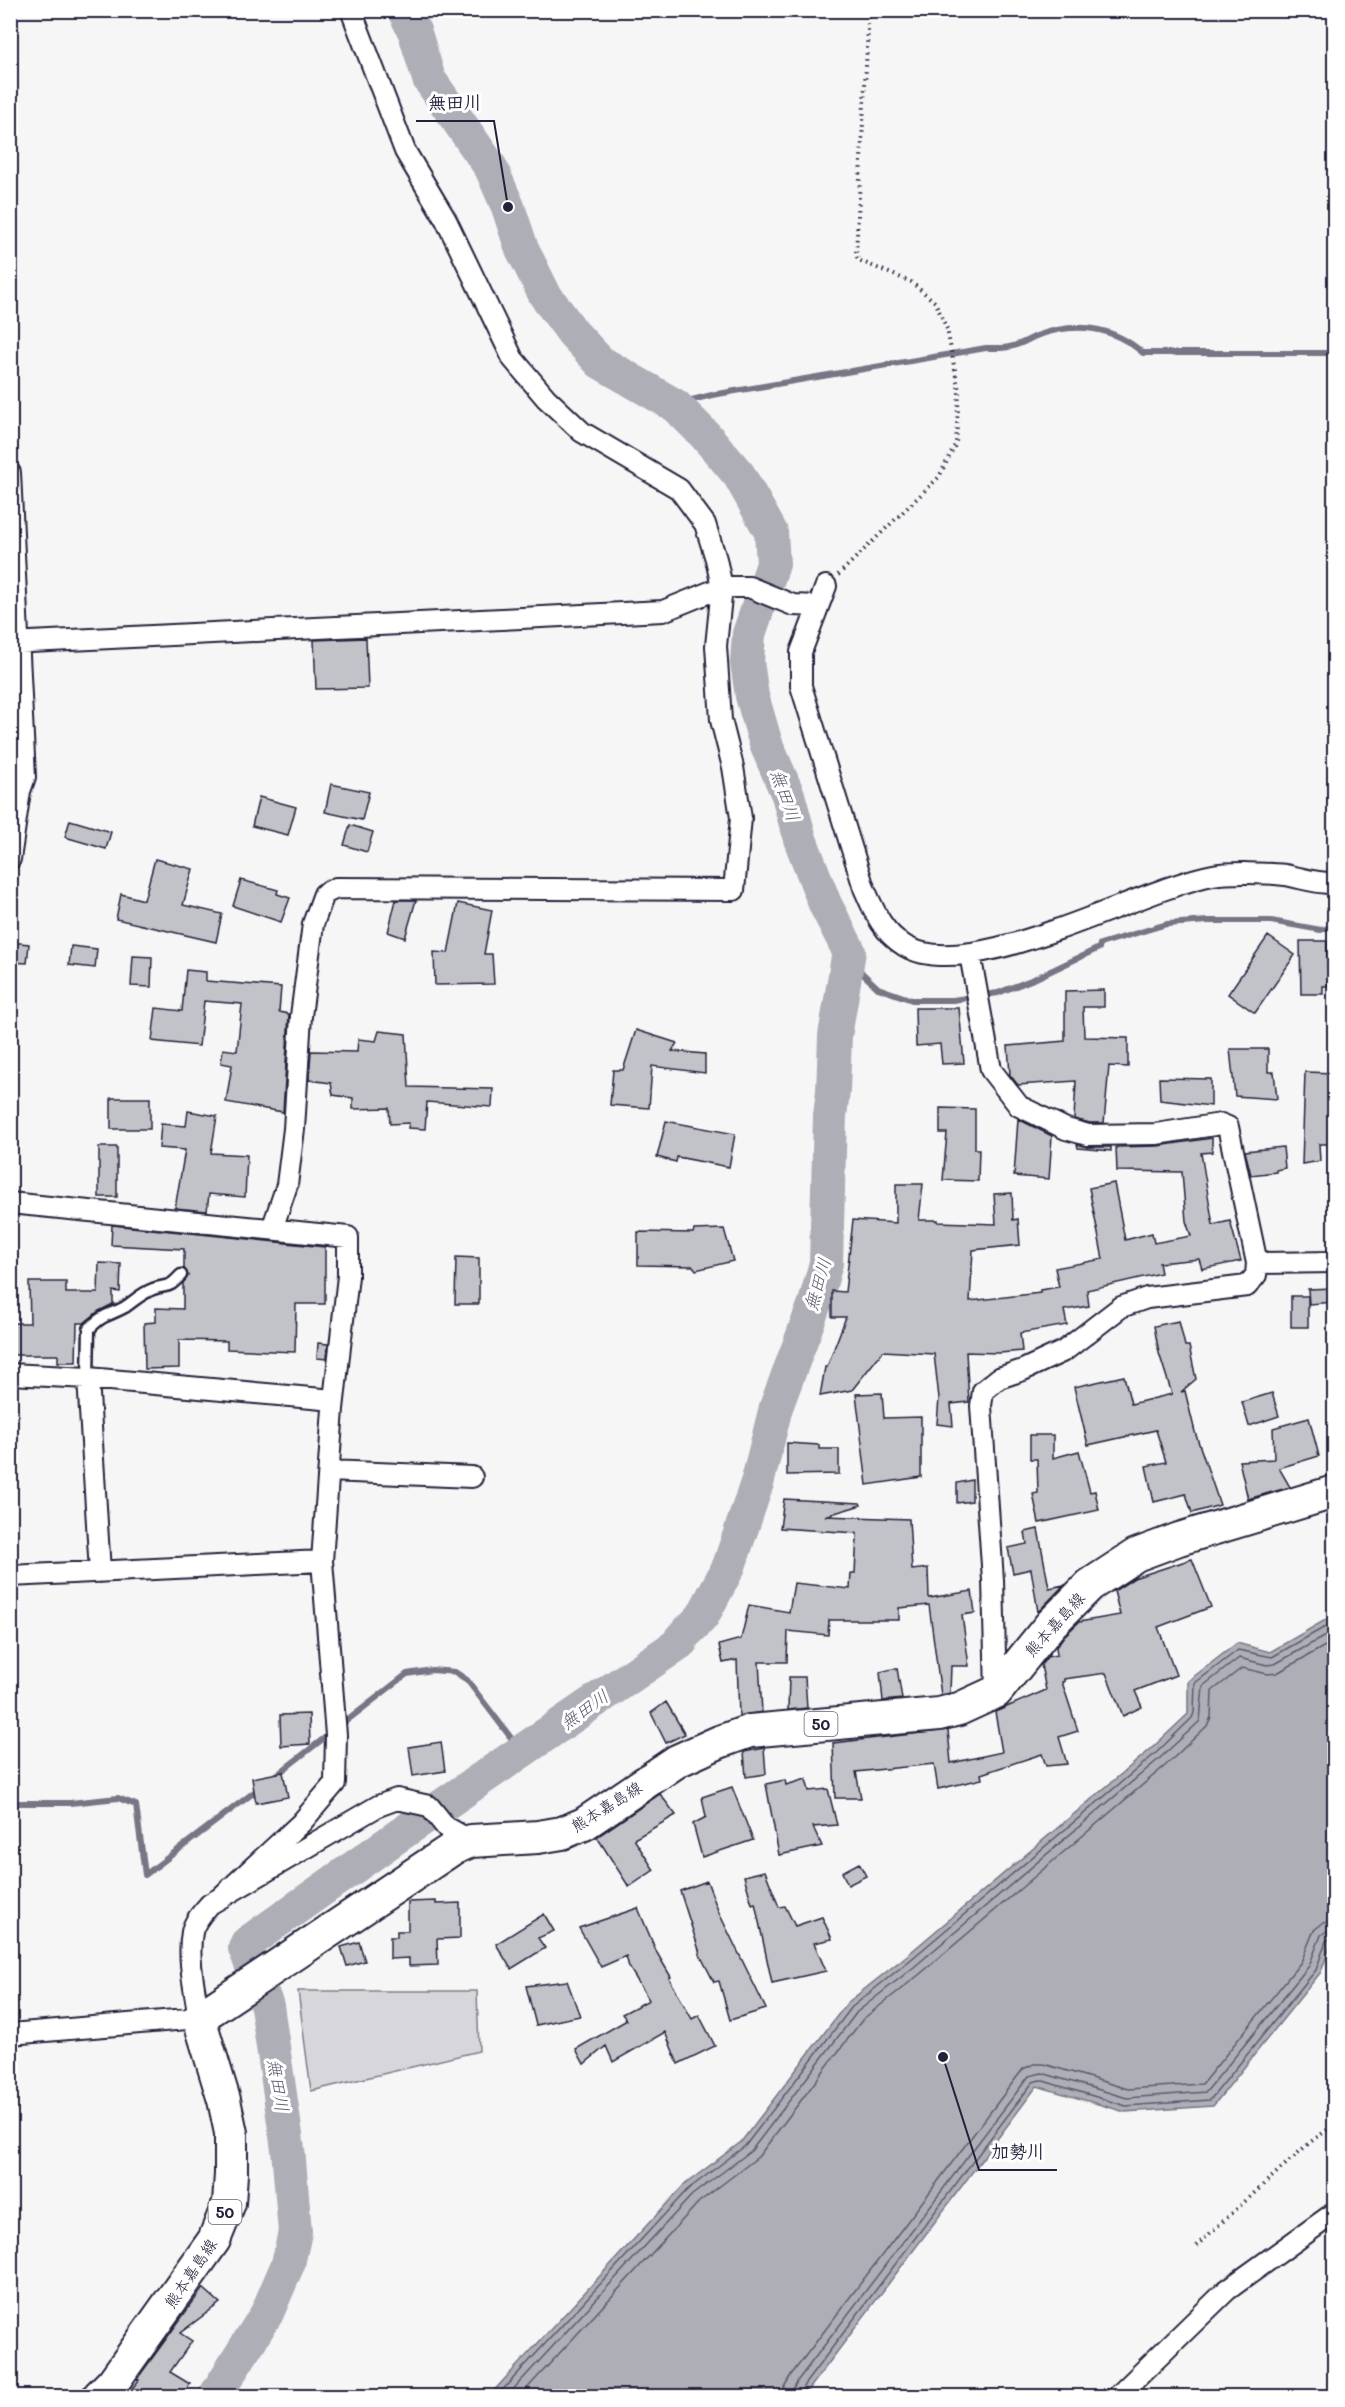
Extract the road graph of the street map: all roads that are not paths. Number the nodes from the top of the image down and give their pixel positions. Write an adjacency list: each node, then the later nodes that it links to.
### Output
1 (351, 10): 4 (street)
2 (10, 473): 6 (street)
3 (826, 586): 5 (street)
4 (731, 587): 5 (street); 6 (street); 11 (street)
5 (812, 606): 9 (street)
6 (14, 643): 7 (street)
7 (10, 860)
8 (1335, 883): 9 (street)
9 (970, 954): 12 (street)
10 (10, 1203): 11 (street)
11 (272, 1229): 17 (street)
12 (1257, 1263): 13 (street); 24 (street)
13 (1335, 1263)
14 (182, 1275): 16 (lane)
15 (10, 1374): 16 (street)
16 (88, 1378): 17 (street); 22 (street)
17 (334, 1400): 18 (street)
18 (329, 1471): 19 (street); 21 (street)
19 (472, 1477)
20 (1335, 1492): 24 (main road, 熊本嘉島線 / 50)
21 (322, 1561): 22 (street); 26 (street)
22 (100, 1572): 23 (street)
23 (10, 1576)
24 (996, 1692): 25 (main road, 熊本嘉島線 / 50)
25 (471, 1841): 26 (street); 27 (main road, 熊本嘉島線 / 50)
26 (220, 1898): 27 (street)
27 (210, 2012): 28 (street); 30 (main road, 熊本嘉島線 / 50)
28 (10, 2034)
29 (1335, 2213): 31 (street)
30 (99, 2397)
31 (1118, 2397)

